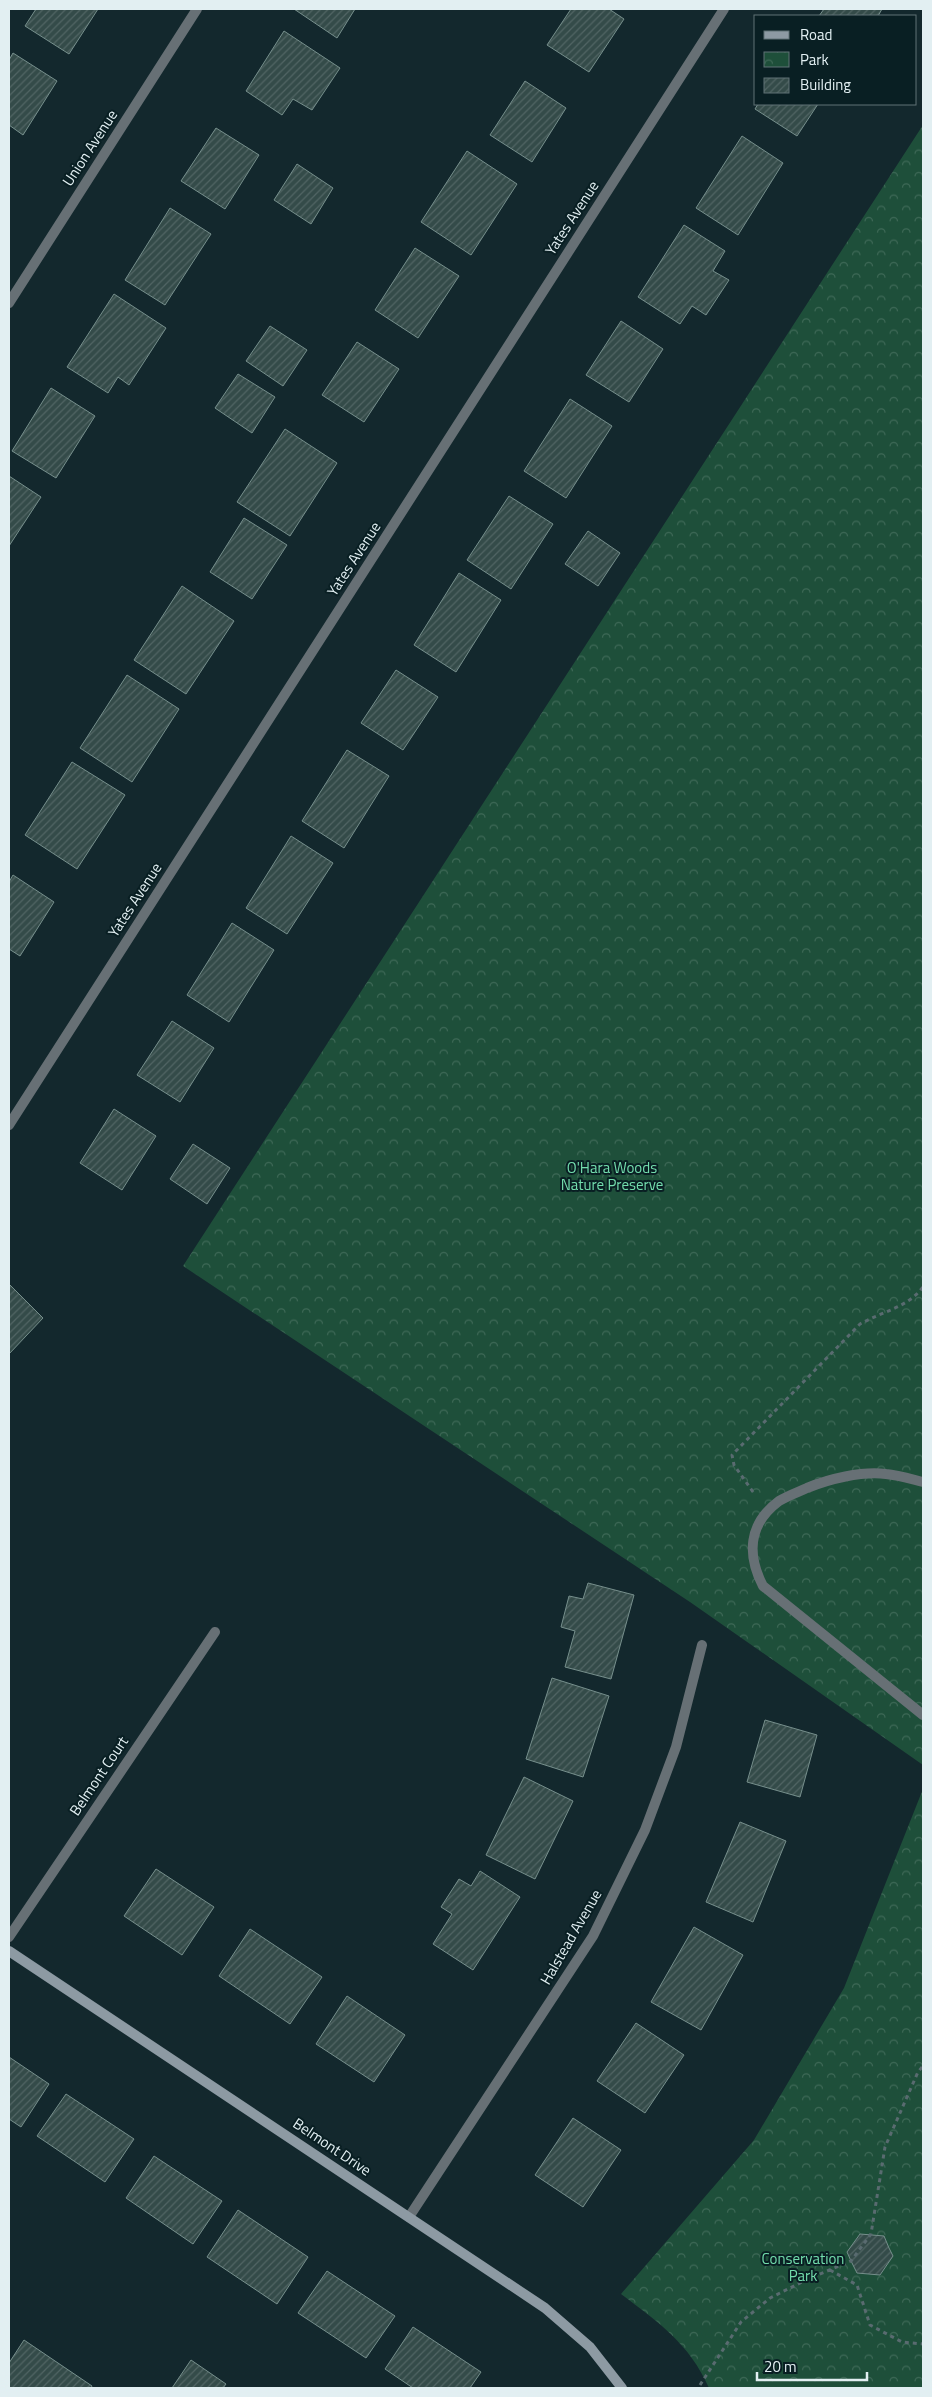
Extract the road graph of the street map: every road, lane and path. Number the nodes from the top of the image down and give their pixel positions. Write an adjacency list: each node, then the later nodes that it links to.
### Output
1 (197, 9): 3 (street, Union Avenue)
2 (724, 9): 4 (street, Yates Avenue)
3 (9, 303)
4 (9, 1125)
5 (923, 1286): 7 (path)
6 (923, 1482): 7 (street)
7 (767, 1511): 10 (street)
8 (215, 1632): 11 (street, Belmont Court)
9 (702, 1645): 14 (street, Halstead Avenue)
10 (923, 1715)
11 (9, 1937)
12 (9, 1951): 14 (street, Belmont Drive)
13 (923, 2066): 15 (path)
14 (409, 2217): 18 (street, Belmont Drive)
15 (830, 2270): 16 (path); 17 (path)
16 (923, 2344)
17 (700, 2385)
18 (622, 2388)

